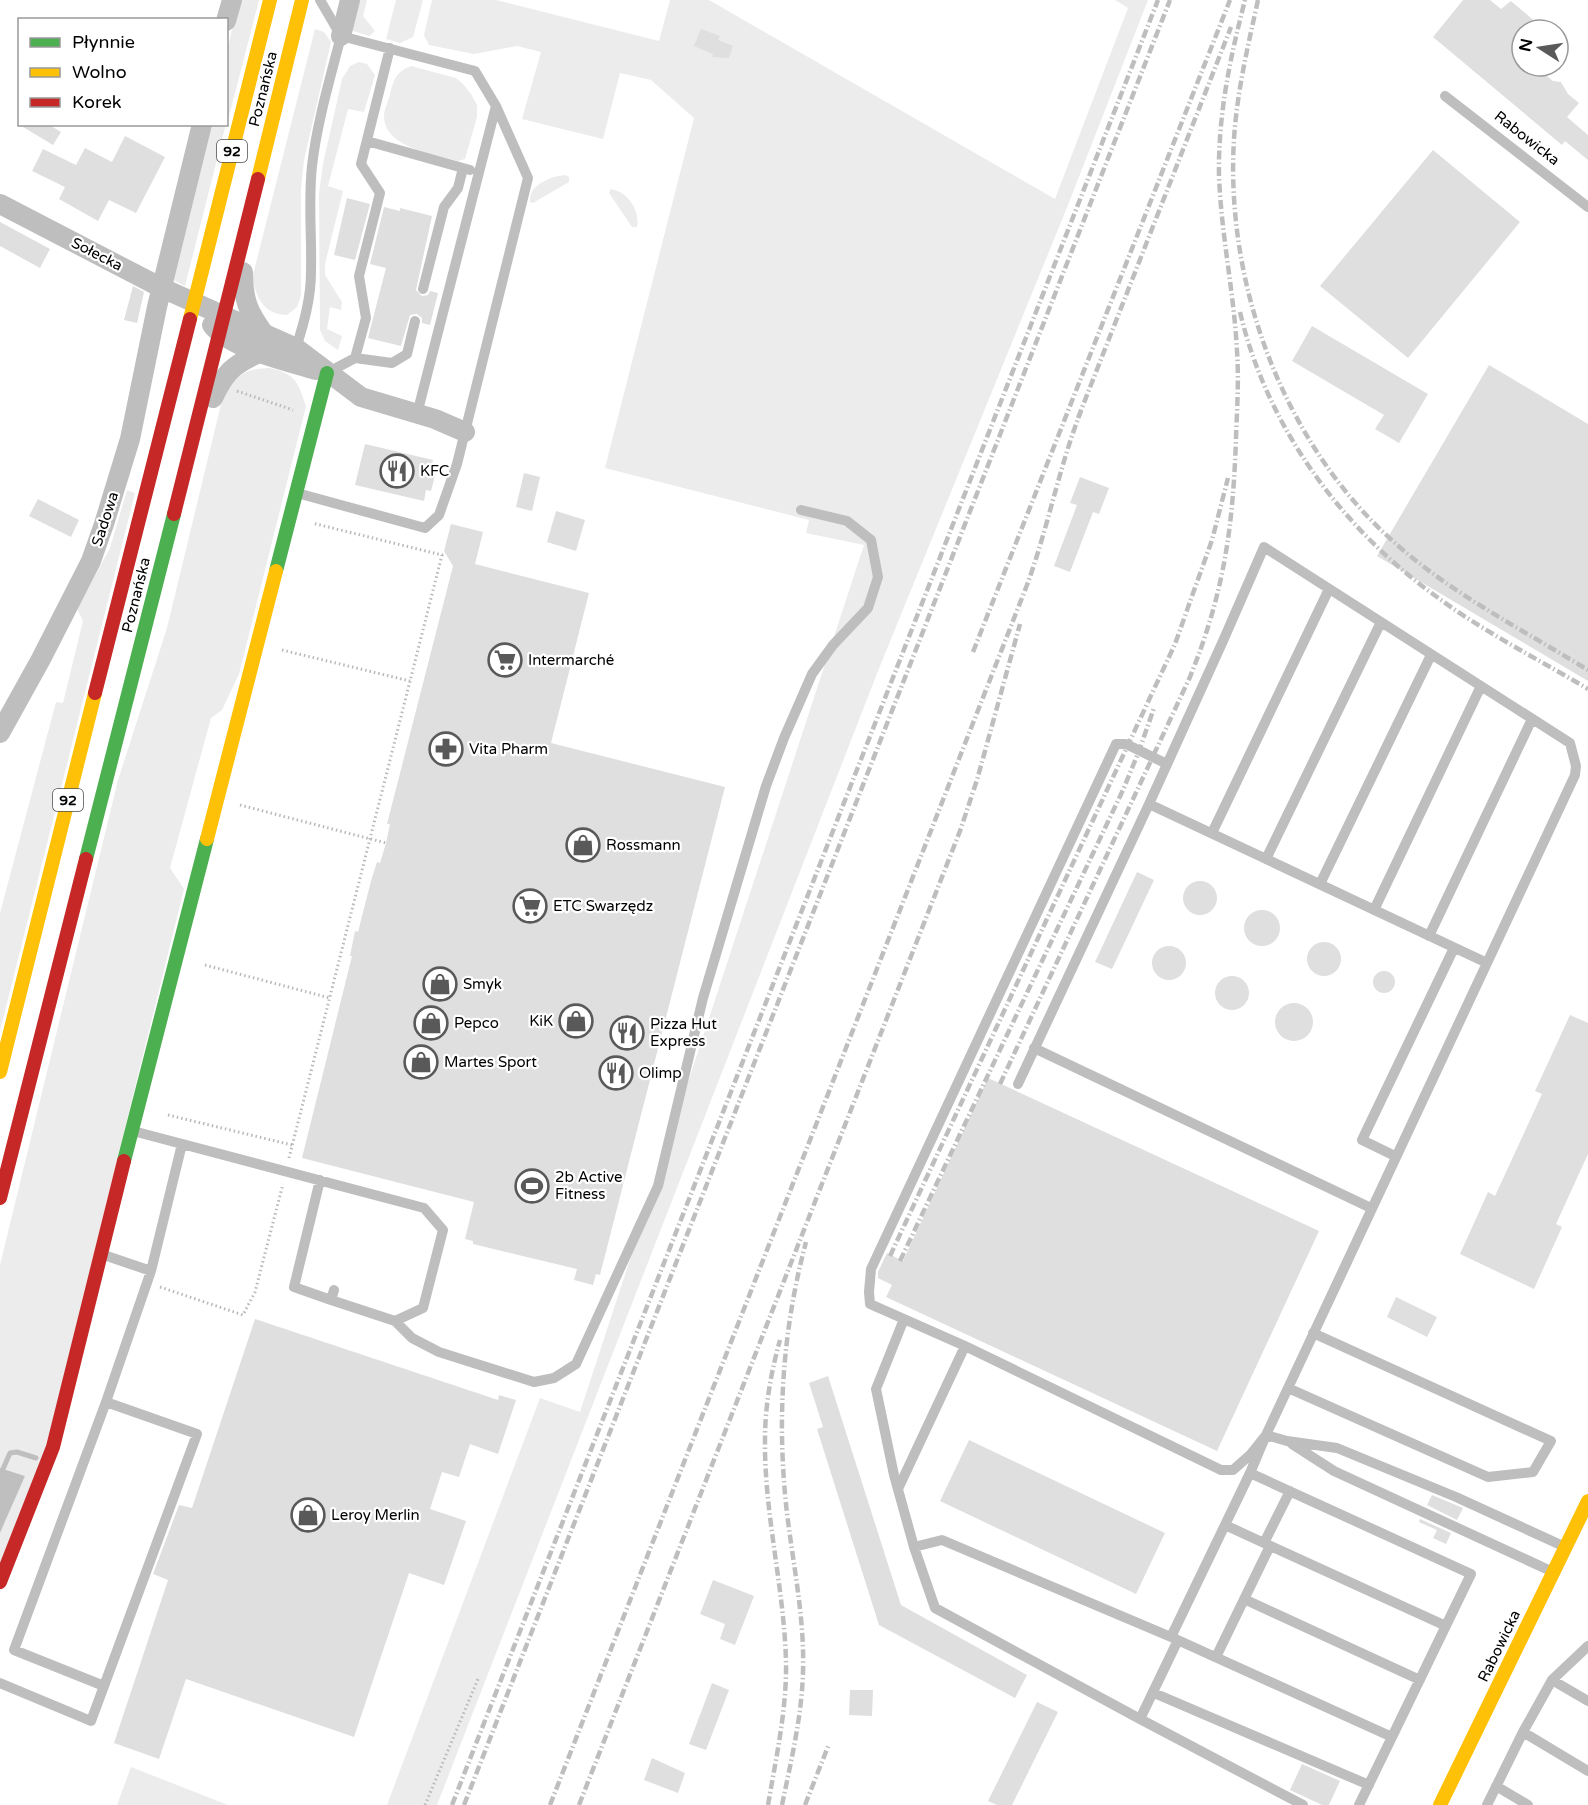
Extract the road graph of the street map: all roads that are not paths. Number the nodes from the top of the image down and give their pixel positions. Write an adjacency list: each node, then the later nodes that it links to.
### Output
1 (232, 0): 6 (street)
2 (270, 0): 20 (main road, Poznańska / 92)
3 (302, 0): 17 (main road, Poznańska / 92)
4 (320, 0): 7 (lane)
5 (350, 0): 7 (street)
6 (227, 18)
7 (341, 36): 8 (lane); 24 (lane)
8 (390, 48): 10 (lane); 12 (lane)
9 (1445, 96): 16 (lane, Rabowicka)
10 (496, 105): 14 (lane); 28 (lane)
11 (202, 126): 18 (street, Sadowa)
12 (367, 141): 13 (lane); 25 (lane)
13 (463, 168): 14 (lane); 19 (lane)
14 (479, 172): 27 (lane)
15 (0, 204): 18 (street, Sołecka)
16 (1588, 207)
17 (243, 239): 22 (main road, Poznańska / 92); 23 (street)
18 (162, 288): 20 (street, Sołecka); 37 (street, Sadowa)
19 (423, 289)
20 (194, 302): 22 (street); 48 (main road, Poznańska / 92)
21 (415, 321): 25 (lane)
22 (221, 326): 23 (street); 29 (main road, Poznańska / 92)
23 (262, 344): 24 (street); 26 (street); 29 (street)
24 (296, 348): 26 (street)
25 (356, 358): 26 (lane)
26 (327, 373): 27 (street); 30 (main road)
27 (417, 414): 28 (street)
28 (465, 432): 30 (lane)
29 (190, 453): 54 (main road, Poznańska / 92)
30 (297, 493): 50 (main road)
31 (801, 510): 59 (lane)
32 (1329, 589): 33 (lane); 38 (lane); 40 (lane)
33 (1380, 622): 34 (lane); 41 (lane)
34 (1431, 655): 35 (lane); 42 (lane)
35 (1481, 686): 36 (lane); 43 (lane)
36 (1533, 719): 44 (lane); 46 (lane)
37 (0, 733)
38 (1167, 764): 39 (lane); 58 (lane)
39 (1149, 804): 40 (lane); 47 (lane)
40 (1212, 833): 41 (lane)
41 (1266, 859): 42 (lane)
42 (1320, 884): 43 (lane)
43 (1374, 910): 44 (lane)
44 (1429, 936): 45 (lane)
45 (1454, 948): 46 (lane); 52 (lane)
46 (1485, 962): 52 (lane)
47 (1034, 1048): 49 (lane); 55 (lane)
48 (0, 1072)
49 (1018, 1084)
50 (133, 1131): 51 (lane); 56 (main road)
51 (182, 1144): 53 (lane); 57 (lane)
52 (1395, 1156): 55 (lane)
53 (320, 1180): 59 (lane); 59 (lane)
54 (0, 1198)
55 (1371, 1208): 60 (lane)
56 (100, 1254): 57 (lane); 75 (main road)
57 (152, 1271): 63 (lane)
58 (904, 1319): 61 (lane); 67 (lane)
59 (395, 1321)
60 (1313, 1333): 62 (lane); 62 (lane)
61 (965, 1346): 64 (lane); 67 (lane)
62 (1287, 1388): 64 (lane)
63 (106, 1402): 84 (lane); 84 (lane)
64 (1266, 1435): 65 (lane); 66 (lane)
65 (1287, 1441): 73 (lane); 74 (lane)
66 (1250, 1473): 68 (lane); 70 (lane)
67 (897, 1489): 72 (lane)
68 (1290, 1491): 71 (lane); 77 (lane)
69 (1588, 1501): 73 (main road, Rabowicka)
70 (1225, 1526): 71 (lane); 78 (lane)
71 (1267, 1544): 76 (lane); 77 (lane)
72 (914, 1547): 78 (lane); 87 (lane)
73 (1566, 1547): 74 (main road, Rabowicka)
74 (1553, 1572): 95 (main road, Rabowicka)
75 (0, 1582)
76 (1244, 1599): 80 (lane); 81 (lane)
77 (1446, 1626): 81 (lane)
78 (1175, 1639): 80 (lane); 85 (lane)
79 (1588, 1646): 82 (lane)
80 (1216, 1657): 89 (lane)
81 (1420, 1680): 89 (lane)
82 (1552, 1680): 86 (lane); 88 (lane)
83 (0, 1683): 84 (lane)
84 (104, 1686)
85 (1154, 1693): 87 (lane); 91 (lane)
86 (1588, 1701)
87 (1140, 1719): 93 (lane)
88 (1523, 1732): 90 (lane); 92 (lane)
89 (1392, 1737): 91 (lane)
90 (1588, 1771)
91 (1369, 1785): 94 (lane)
92 (1496, 1786): 96 (lane); 97 (lane)
93 (1303, 1805)
94 (1359, 1805)
95 (1440, 1805)
96 (1487, 1805)
97 (1528, 1805)

